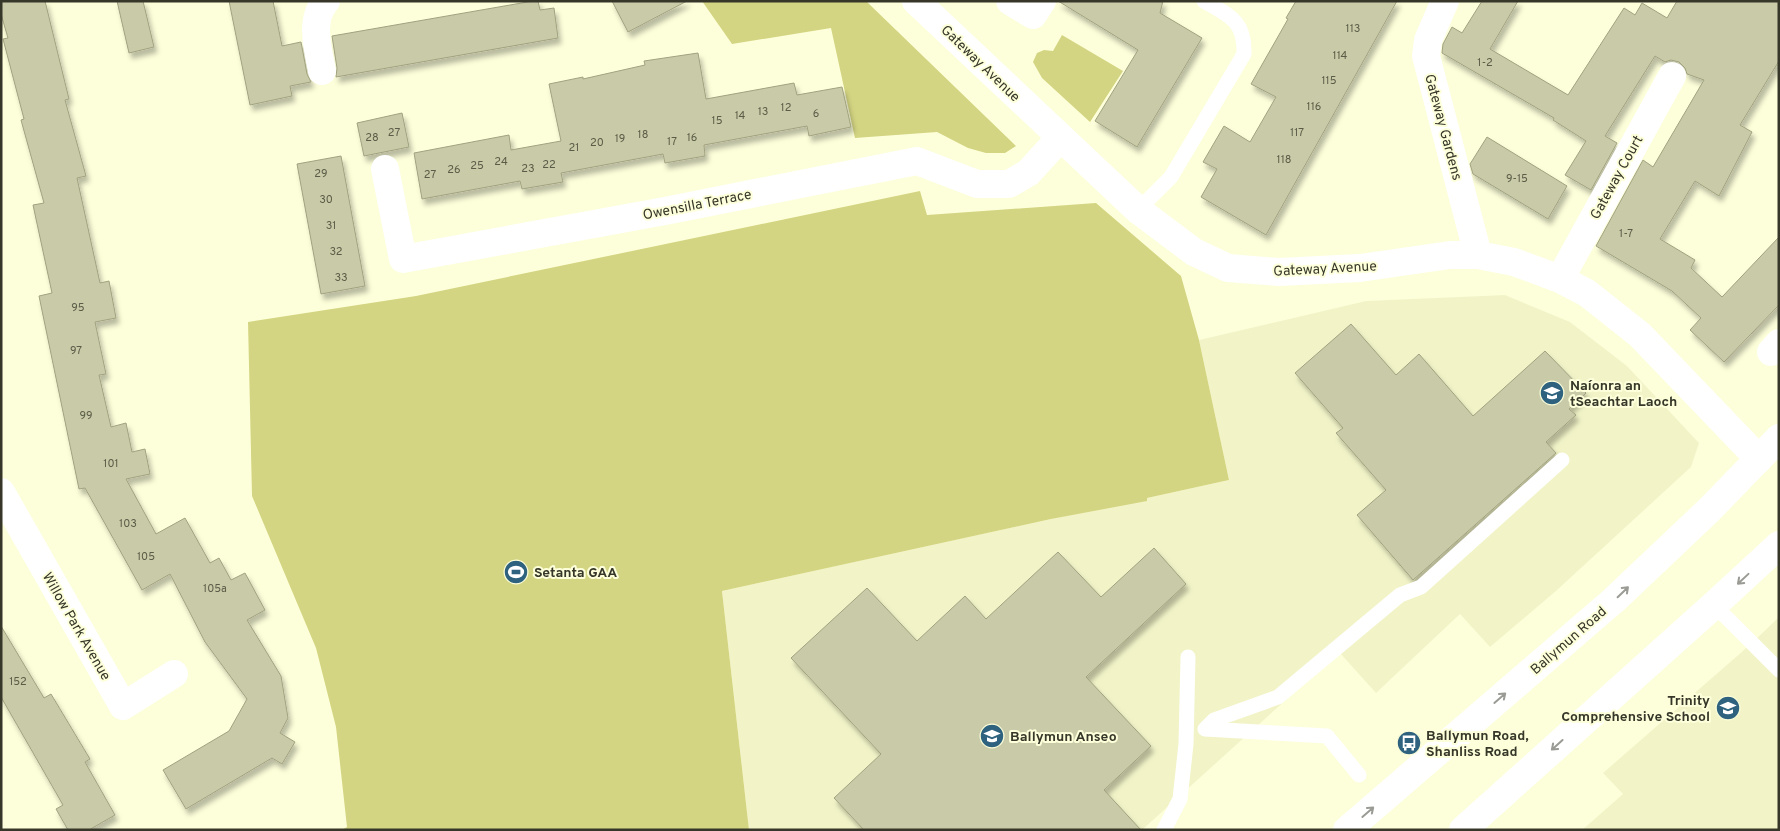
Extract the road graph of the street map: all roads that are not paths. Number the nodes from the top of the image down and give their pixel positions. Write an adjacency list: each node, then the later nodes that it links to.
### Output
1 (326, 1): 7 (street)
2 (916, 1): 9 (street, Gateway Avenue)
3 (1010, 1): 4 (street)
4 (1042, 1)
5 (1204, 1): 11 (lane)
6 (1445, 1): 12 (street, Gateway Gardens)
7 (322, 71)
8 (1672, 76): 13 (street, Gateway Court)
9 (1060, 138): 10 (street, Owensilla Terrace); 11 (street, Gateway Avenue)
10 (385, 169)
11 (1138, 210): 12 (street, Gateway Avenue)
12 (1478, 255): 13 (street, Gateway Avenue)
13 (1560, 279): 15 (street, Gateway Avenue)
14 (1779, 438): 15 (street, Ballymun Road)
15 (1759, 459): 25 (street, Ballymun Road, one-way to 15)
16 (1562, 460): 23 (lane)
17 (1, 492): 22 (street, Willow Park Avenue)
18 (1779, 545): 19 (street, one-way to 19)
19 (1714, 606): 21 (lane); 26 (street, one-way to 26)
20 (1188, 657): 24 (lane)
21 (1779, 670)
22 (174, 674)
23 (1359, 775)
24 (1164, 830)
25 (1347, 830)
26 (1463, 830)

